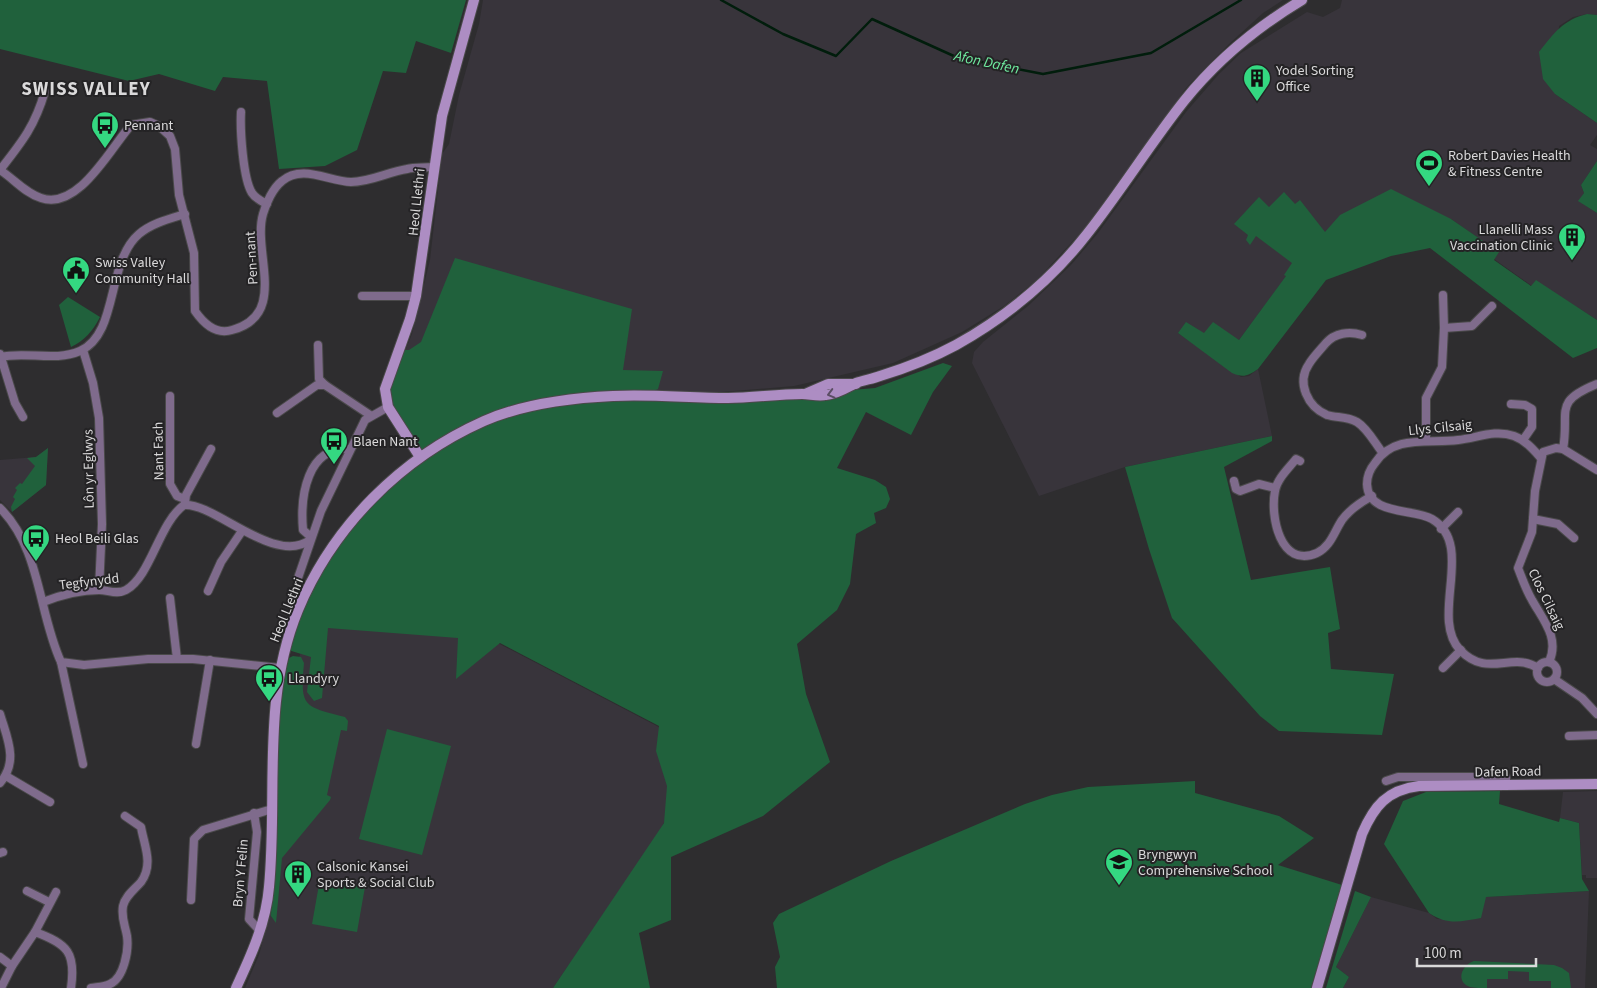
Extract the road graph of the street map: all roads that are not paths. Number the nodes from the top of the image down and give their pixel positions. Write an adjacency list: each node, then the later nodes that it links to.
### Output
1 (474, 0): 5 (main road, Heol Llethri)
2 (1302, 0): 32 (main road, Heol Llethri)
3 (45, 91): 6 (street)
4 (241, 112): 7 (street)
5 (433, 167): 7 (street, Pen-nant); 11 (main road, Heol Llethri)
6 (0, 170): 8 (street, Pen-nant)
7 (267, 204): 8 (street, Pen-nant)
8 (185, 214): 16 (street)
9 (1443, 295): 13 (street)
10 (362, 296): 11 (street)
11 (416, 296): 22 (main road, Heol Llethri)
12 (1492, 306): 13 (street)
13 (1444, 328): 26 (street)
14 (1362, 335): 31 (street)
15 (318, 345): 19 (street)
16 (83, 350): 17 (street); 48 (street, Lôn yr Eglwys)
17 (0, 356): 25 (street)
18 (1597, 384): 30 (street)
19 (325, 385): 23 (street); 24 (street)
20 (170, 396): 39 (street, Nant Fach)
21 (1511, 404): 27 (street)
22 (388, 407): 24 (street); 32 (main road)
23 (277, 413)
24 (370, 415): 29 (street, Heol Llethri)
25 (24, 417)
26 (1426, 440): 27 (street, Llys Cilsaig); 31 (street, Llys Cilsaig)
27 (1523, 440): 33 (street, Llys Cilsaig)
28 (211, 449): 39 (street, Tegfynydd)
29 (350, 449): 45 (street, Heol Llethri); 45 (street)
30 (1563, 449): 33 (street); 35 (street)
31 (1382, 452): 38 (street)
32 (420, 457): 57 (main road, Heol Llethri)
33 (1540, 457): 42 (street, Clos Cilsaig)
34 (1300, 461): 37 (street)
35 (1597, 470)
36 (1234, 482): 37 (street)
37 (1275, 488): 38 (street)
38 (1372, 496): 43 (street)
39 (185, 502): 44 (street); 48 (street, Tegfynydd)
40 (0, 508): 51 (street)
41 (1458, 512): 43 (street)
42 (1533, 519): 46 (street); 56 (street, Clos Cilsaig)
43 (1441, 529): 52 (street)
44 (242, 531): 45 (street); 49 (street)
45 (311, 538): 47 (street, Heol Llethri)
46 (1574, 538)
47 (298, 578)
48 (99, 590): 51 (street, Tegfynydd)
49 (208, 591)
50 (170, 598): 53 (street)
51 (43, 602): 55 (street)
52 (1460, 650): 58 (street); 59 (street)
53 (178, 659): 54 (street); 55 (street)
54 (210, 660): 57 (street); 65 (street)
55 (61, 662): 66 (street)
56 (1549, 662): 59 (street); 60 (street)
57 (280, 668): 73 (main road, Heol Llethri)
58 (1443, 668)
59 (1538, 668): 60 (street)
60 (1554, 679): 62 (street)
61 (0, 714): 67 (street)
62 (1597, 714)
63 (1597, 735): 64 (street)
64 (1569, 736)
65 (196, 744)
66 (83, 764)
67 (6, 776): 69 (street); 72 (street)
68 (1386, 781): 71 (street)
69 (0, 782)
70 (1597, 784): 71 (main road, Dafen Road)
71 (1506, 785): 88 (main road, Dafen Road)
72 (50, 802)
73 (272, 809): 74 (street, Bryn Y Felin); 80 (main road, Heol Llethri)
74 (254, 814): 78 (street, Bryn Y Felin); 80 (street, Bryn Y Felin)
75 (125, 816): 86 (street)
76 (27, 891): 79 (street)
77 (56, 892): 79 (street)
78 (191, 900)
79 (49, 902): 81 (street)
80 (260, 931): 87 (main road, Heol Llethri)
81 (36, 932): 83 (street); 85 (street)
82 (0, 957): 83 (street)
83 (12, 966): 84 (street)
84 (1, 988)
85 (71, 988)
86 (92, 988)
87 (236, 988)
88 (1317, 988)

